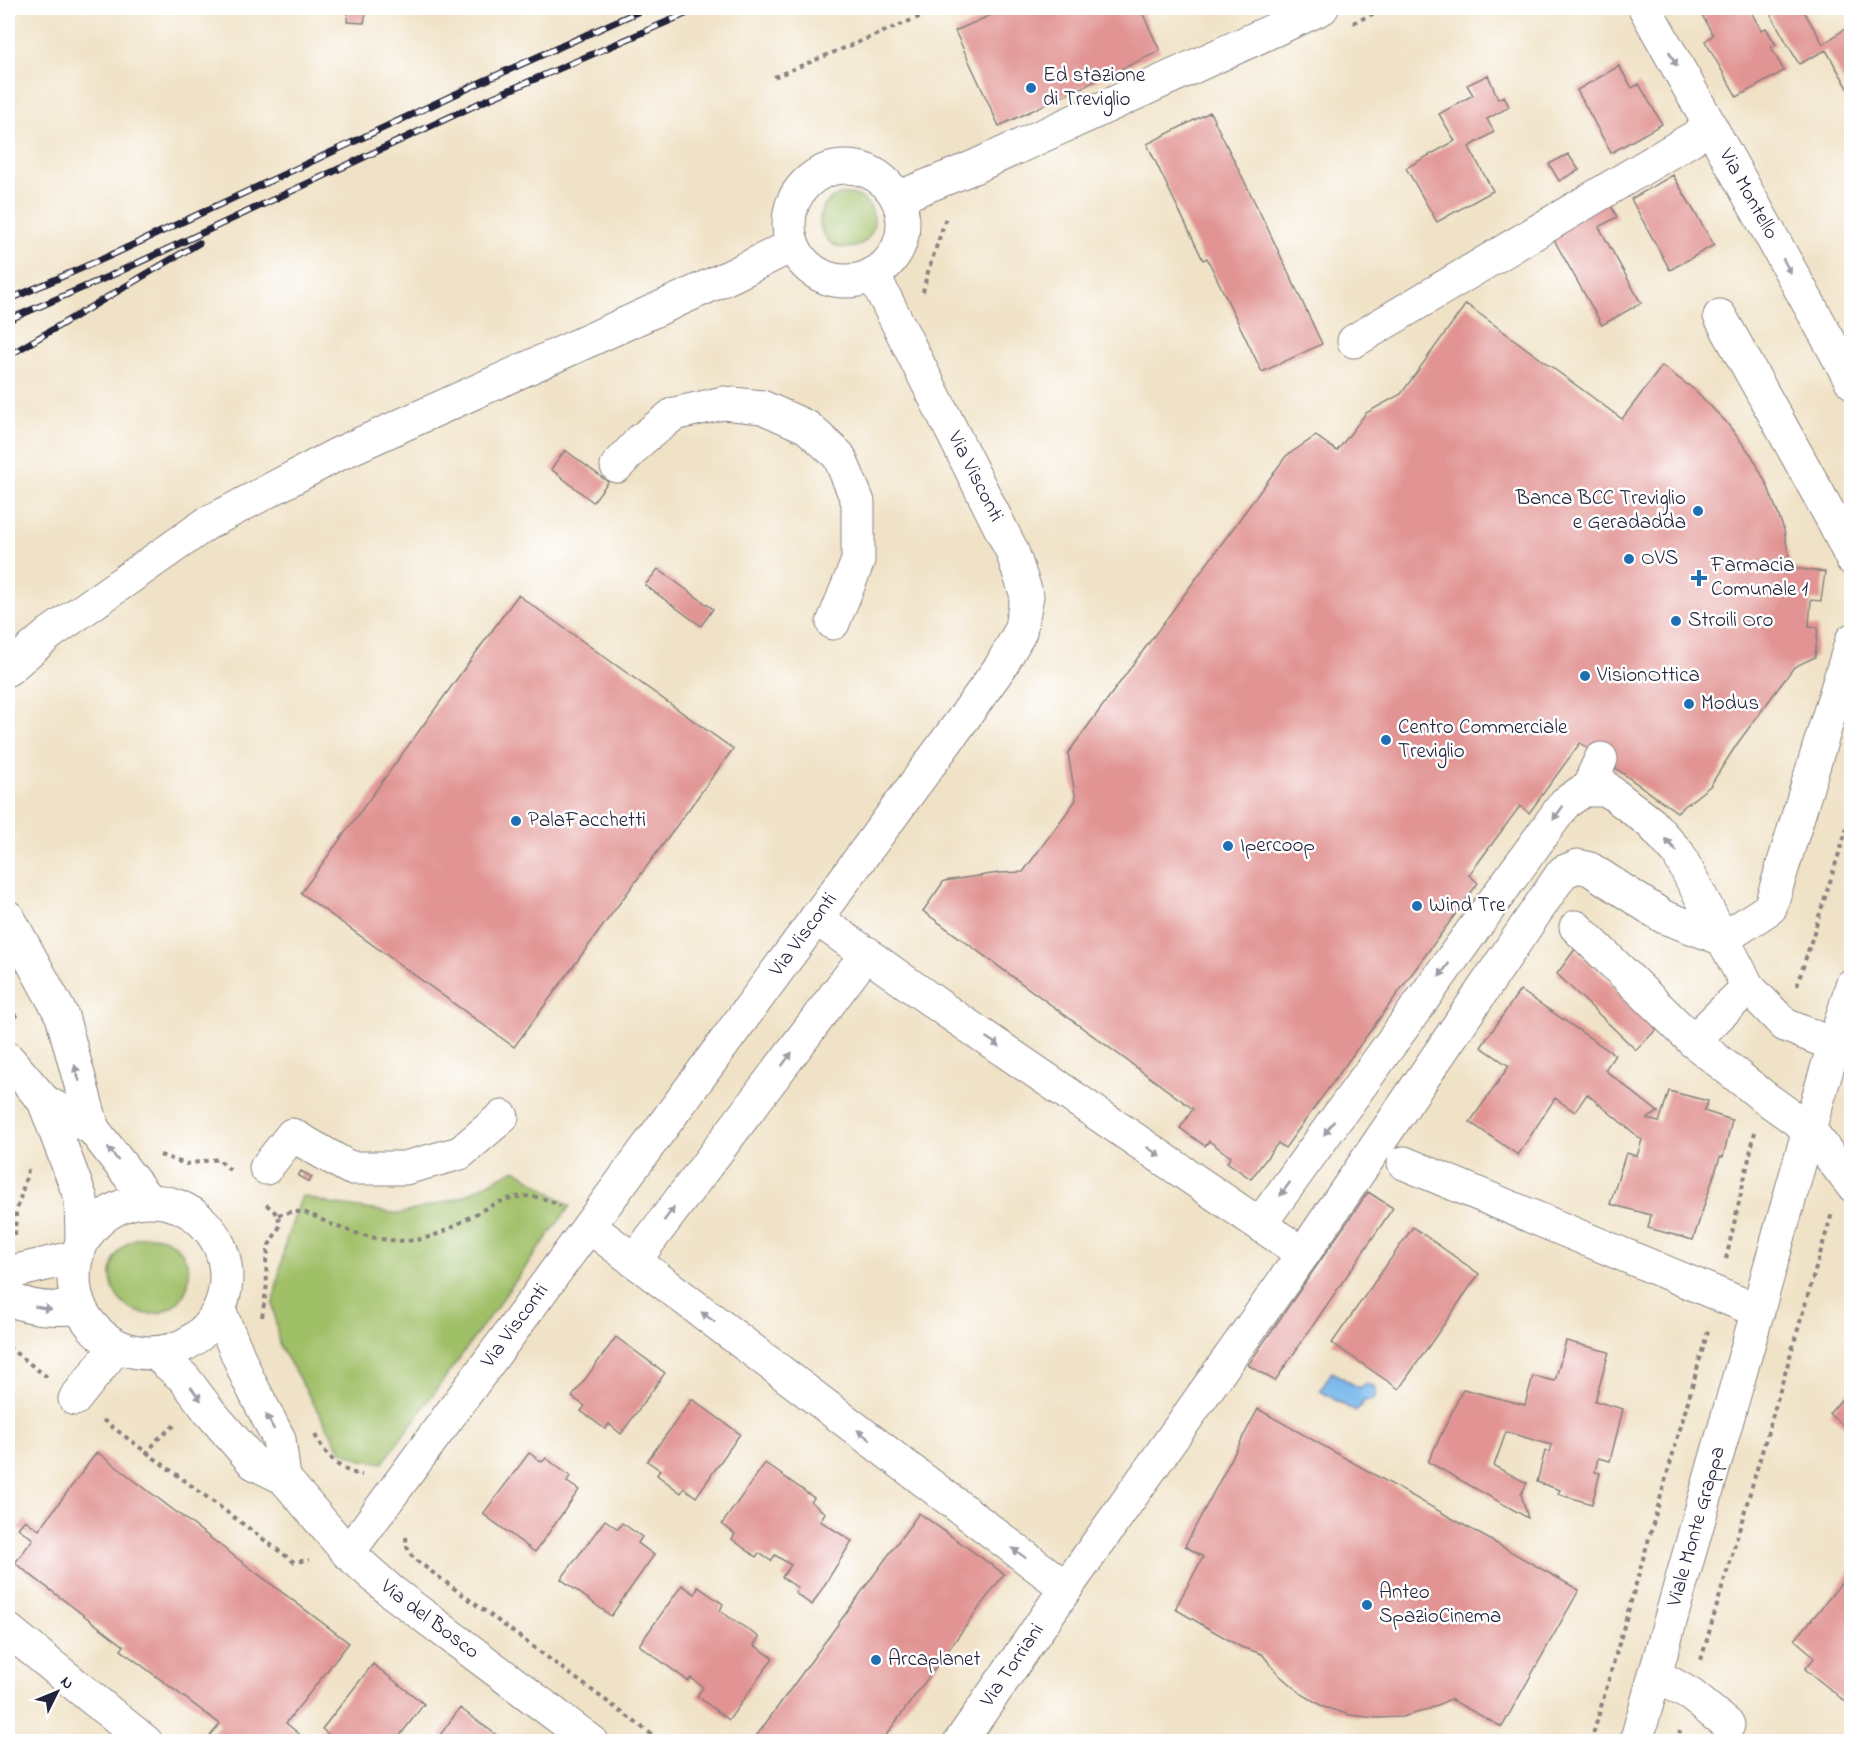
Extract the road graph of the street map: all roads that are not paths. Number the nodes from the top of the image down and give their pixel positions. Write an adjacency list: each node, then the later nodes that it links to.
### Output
1 (1322, 8): 4 (street)
2 (1645, 8): 3 (street, Via Montello, one-way to 3)
3 (1710, 128): 8 (street); 9 (street, Via Montello, one-way to 9)
4 (897, 198): 5 (street); 6 (street)
5 (793, 245): 6 (street); 14 (street)
6 (873, 274): 16 (street, Via Visconti)
7 (1720, 316): 11 (street)
8 (1354, 340)
9 (1851, 382)
10 (617, 466): 12 (street)
11 (1851, 559)
12 (833, 623)
13 (1851, 640): 18 (street)
14 (8, 669)
15 (8, 917): 27 (street, one-way to 15)
16 (816, 918): 19 (street); 34 (street, Via Visconti)
17 (1576, 927): 22 (street)
18 (1723, 939): 21 (street); 33 (street, one-way to 33); 36 (street, Via Torriani)
19 (867, 953): 33 (street, one-way to 33); 37 (street, one-way to 19)
20 (1851, 985): 23 (street, Viale Monte Grappa)
21 (1748, 987): 22 (street); 23 (street)
22 (1693, 1041): 28 (street)
23 (1834, 1045): 28 (street, Viale Monte Grappa)
24 (8, 1059): 25 (street)
25 (44, 1101): 27 (street); 35 (street)
26 (502, 1117): 31 (street)
27 (93, 1129): 32 (street, one-way to 27)
28 (1809, 1129): 30 (street); 41 (street, Viale Monte Grappa)
29 (1404, 1163): 41 (street)
30 (1847, 1180)
31 (263, 1183)
32 (148, 1200): 35 (street); 40 (street)
33 (1260, 1224): 36 (street)
34 (590, 1227): 37 (street); 46 (street, Via Visconti)
35 (79, 1249): 38 (street); 39 (street)
36 (1304, 1254): 47 (street, Via Torriani)
37 (634, 1261): 47 (street, one-way to 37)
38 (9, 1281): 39 (street, one-way to 39)
39 (80, 1307): 42 (street)
40 (219, 1310): 43 (street); 45 (street, one-way to 40)
41 (1758, 1311): 49 (street, Viale Monte Grappa)
42 (117, 1346): 43 (street); 44 (street)
43 (155, 1353): 45 (street, Via del Bosco, one-way to 45)
44 (75, 1399)
45 (284, 1478): 46 (street, Via del Bosco)
46 (348, 1553): 52 (street, Via del Bosco)
47 (1066, 1588): 53 (street, Via Torriani)
48 (8, 1630): 51 (street)
49 (1655, 1674): 50 (street); 54 (street, Viale Monte Grappa)
50 (1728, 1725)
51 (146, 1742)
52 (592, 1742)
53 (960, 1742)
54 (1636, 1742)

